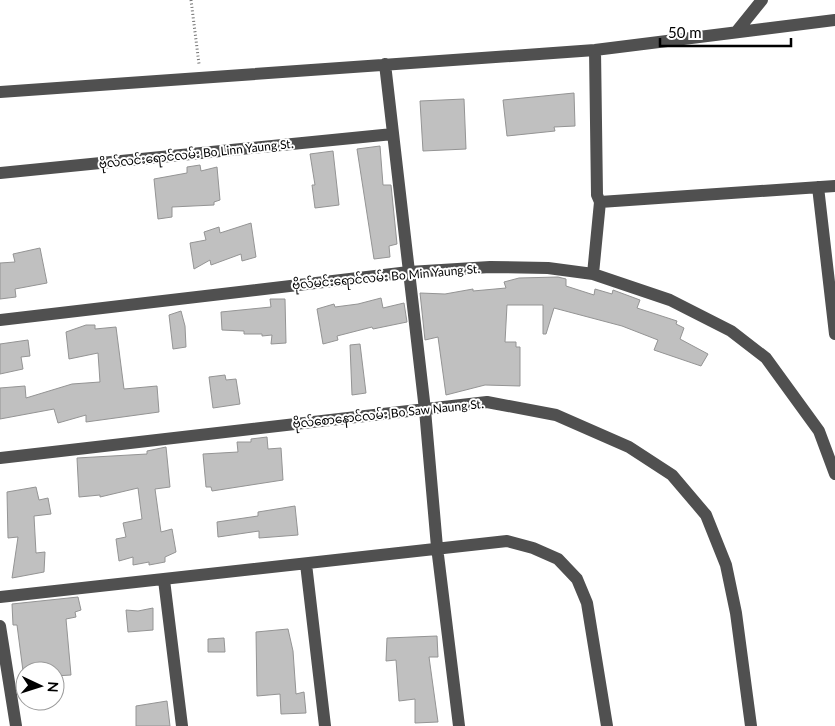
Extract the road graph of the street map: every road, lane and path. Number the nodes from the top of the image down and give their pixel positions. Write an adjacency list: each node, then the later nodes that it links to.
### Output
1 (191, 0): 7 (path)
2 (762, 0): 4 (street)
3 (835, 20): 4 (street)
4 (737, 31): 5 (street)
5 (595, 50): 6 (street); 13 (street)
6 (385, 64): 7 (street); 9 (street)
7 (201, 77): 8 (street)
8 (0, 92)
9 (393, 134): 10 (street, ဗိုလ်လင်းရောင်လမ်း Bo Linn Yaung St.); 14 (street)
10 (0, 174)
11 (835, 186): 12 (street)
12 (818, 187): 13 (street); 17 (street)
13 (600, 202): 15 (street)
14 (409, 272): 15 (street, ဗိုလ်မင်းရောင်လမ်း Bo Min Yaung St.); 16 (street, ဗိုလ်မင်းရောင်လမ်း Bo Min Yaung St.); 18 (street)
15 (593, 274): 20 (street, ဗိုလ်မင်းရောင်လမ်း Bo Min Yaung St.)
16 (0, 320)
17 (835, 334)
18 (426, 410): 19 (street, ဗိုလ်စောနောင်လမ်း Bo Saw Naung St.); 21 (street); 31 (street, ဗိုလ်စောနောင်လမ်း Bo Saw Naung St.)
19 (0, 458)
20 (835, 474)
21 (438, 547): 22 (street); 29 (street); 30 (street)
22 (306, 564): 23 (street); 28 (street)
23 (164, 580): 24 (street); 27 (street)
24 (0, 597)
25 (0, 626): 26 (street)
26 (16, 726)
27 (182, 726)
28 (325, 726)
29 (459, 726)
30 (607, 726)
31 (751, 726)

